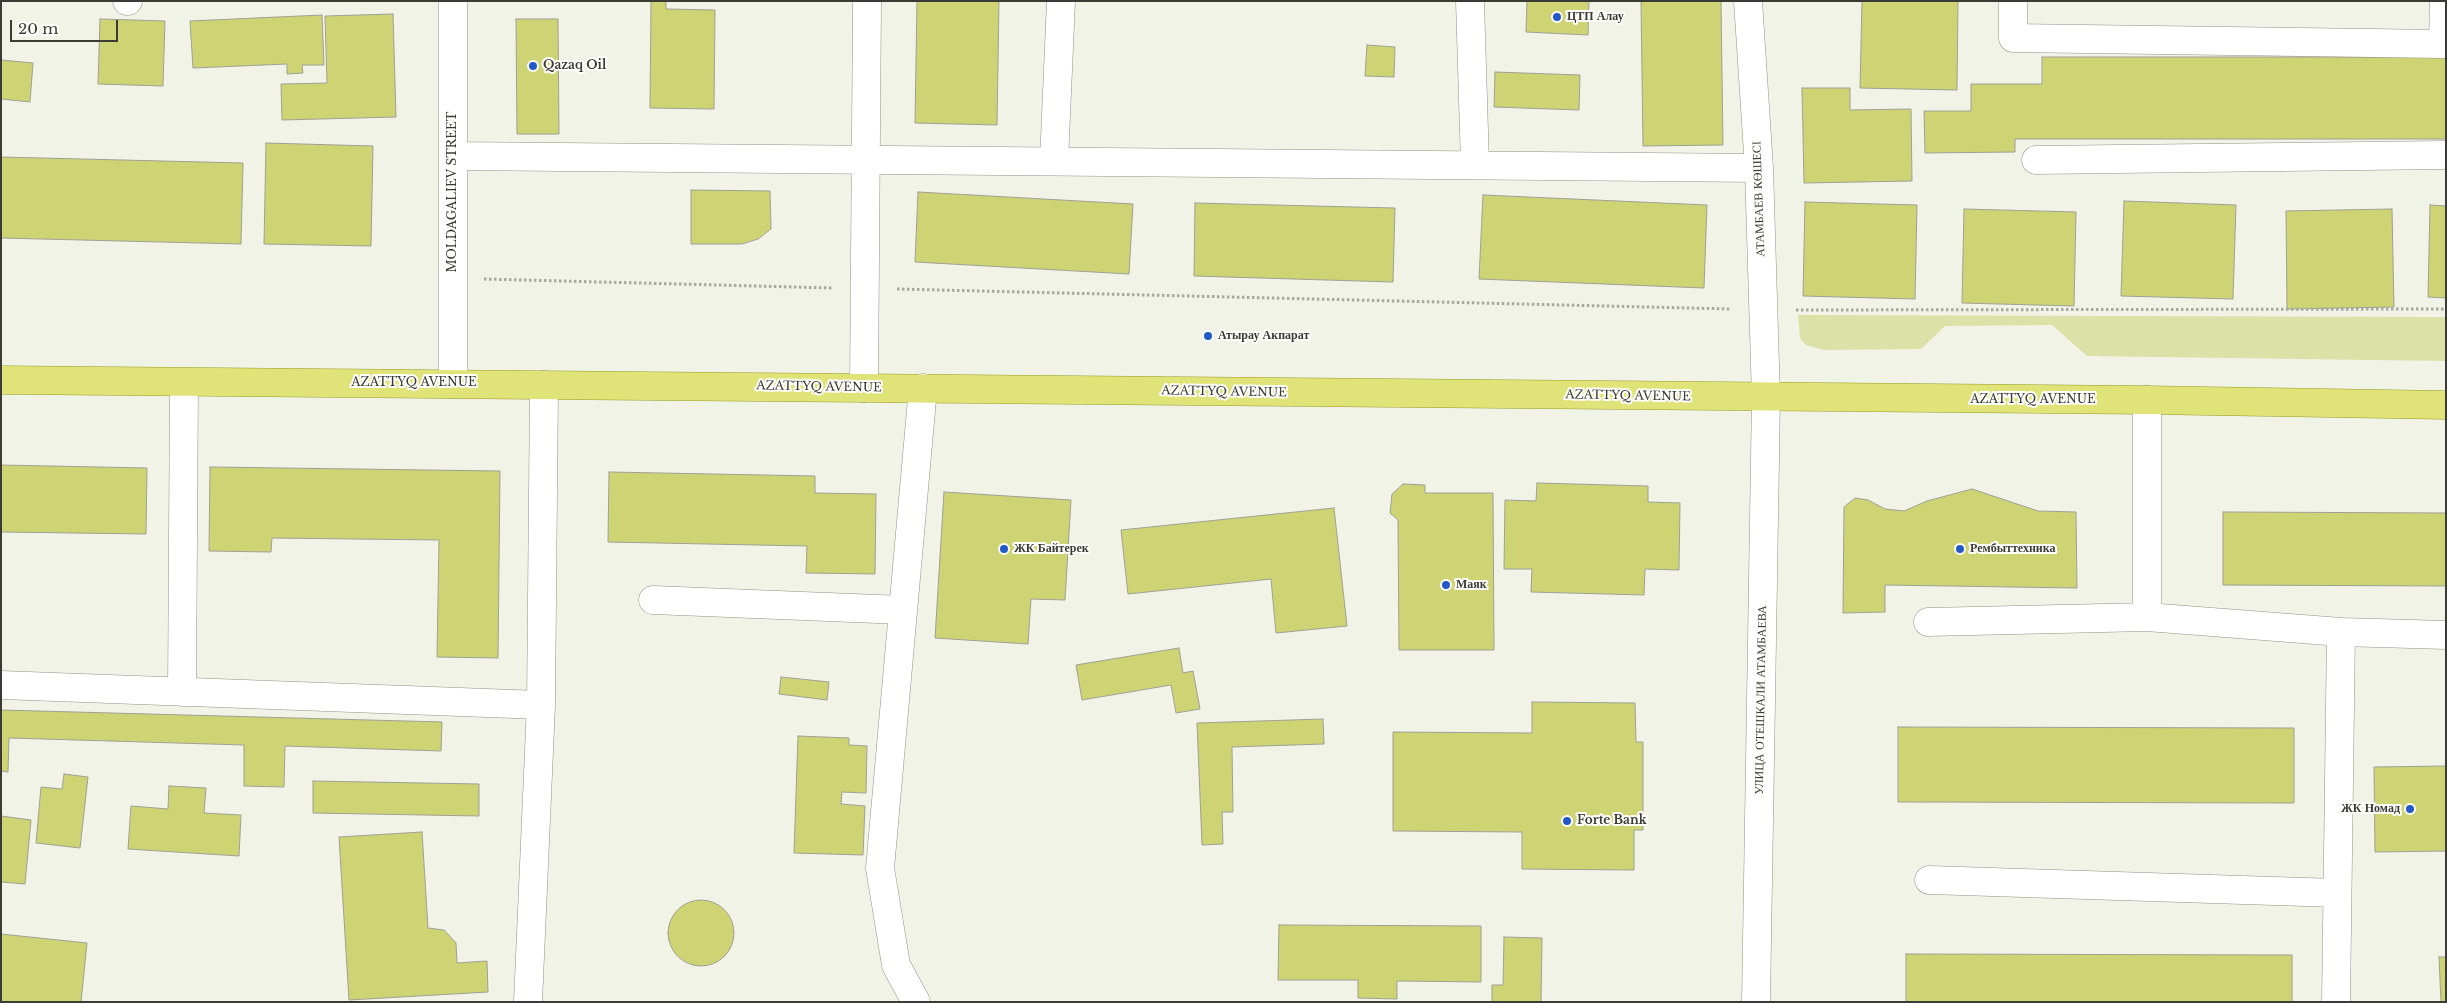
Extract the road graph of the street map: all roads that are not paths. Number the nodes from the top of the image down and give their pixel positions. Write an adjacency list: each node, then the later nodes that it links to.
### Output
1 (453, 1): 9 (street, MOLDAGALIEV STREET)
2 (867, 1): 10 (street)
3 (1061, 1): 12 (street)
4 (1470, 1): 13 (street)
5 (1748, 1): 14 (street, АТАМБАЕВ КӨШЕСІ)
6 (2013, 1): 7 (street)
7 (2444, 1)
8 (2446, 155): 11 (street)
9 (453, 156): 10 (street); 17 (street, MOLDAGALIEV STREET)
10 (866, 160): 12 (street); 19 (street)
11 (2036, 160)
12 (1054, 161): 13 (street)
13 (1475, 165): 14 (street)
14 (1759, 168): 21 (street, АТАМБАЕВ КӨШЕСІ)
15 (1, 380): 16 (main road, AZATTYQ AVENUE)
16 (184, 382): 17 (main road, AZATTYQ AVENUE); 31 (street)
17 (453, 384): 18 (main road, AZATTYQ AVENUE)
18 (544, 385): 19 (main road, AZATTYQ AVENUE); 32 (street)
19 (864, 388): 20 (main road, AZATTYQ AVENUE)
20 (923, 388): 21 (main road, AZATTYQ AVENUE); 25 (street)
21 (1766, 398): 22 (main road, AZATTYQ AVENUE); 37 (street, УЛИЦА ОТЕШКАЛИ АТАМБАЕВА)
22 (2148, 400): 23 (main road, AZATTYQ AVENUE); 26 (street)
23 (2446, 405)
24 (653, 600): 25 (street)
25 (903, 610): 36 (street)
26 (2148, 618): 27 (street); 28 (street)
27 (1928, 622)
28 (2341, 632): 29 (street); 34 (street)
29 (2446, 635)
30 (1, 685): 31 (street)
31 (182, 692): 32 (street)
32 (541, 705): 35 (street)
33 (1929, 880): 34 (street)
34 (2337, 893): 38 (street)
35 (528, 1002)
36 (916, 1002)
37 (1756, 1002)
38 (2336, 1002)

